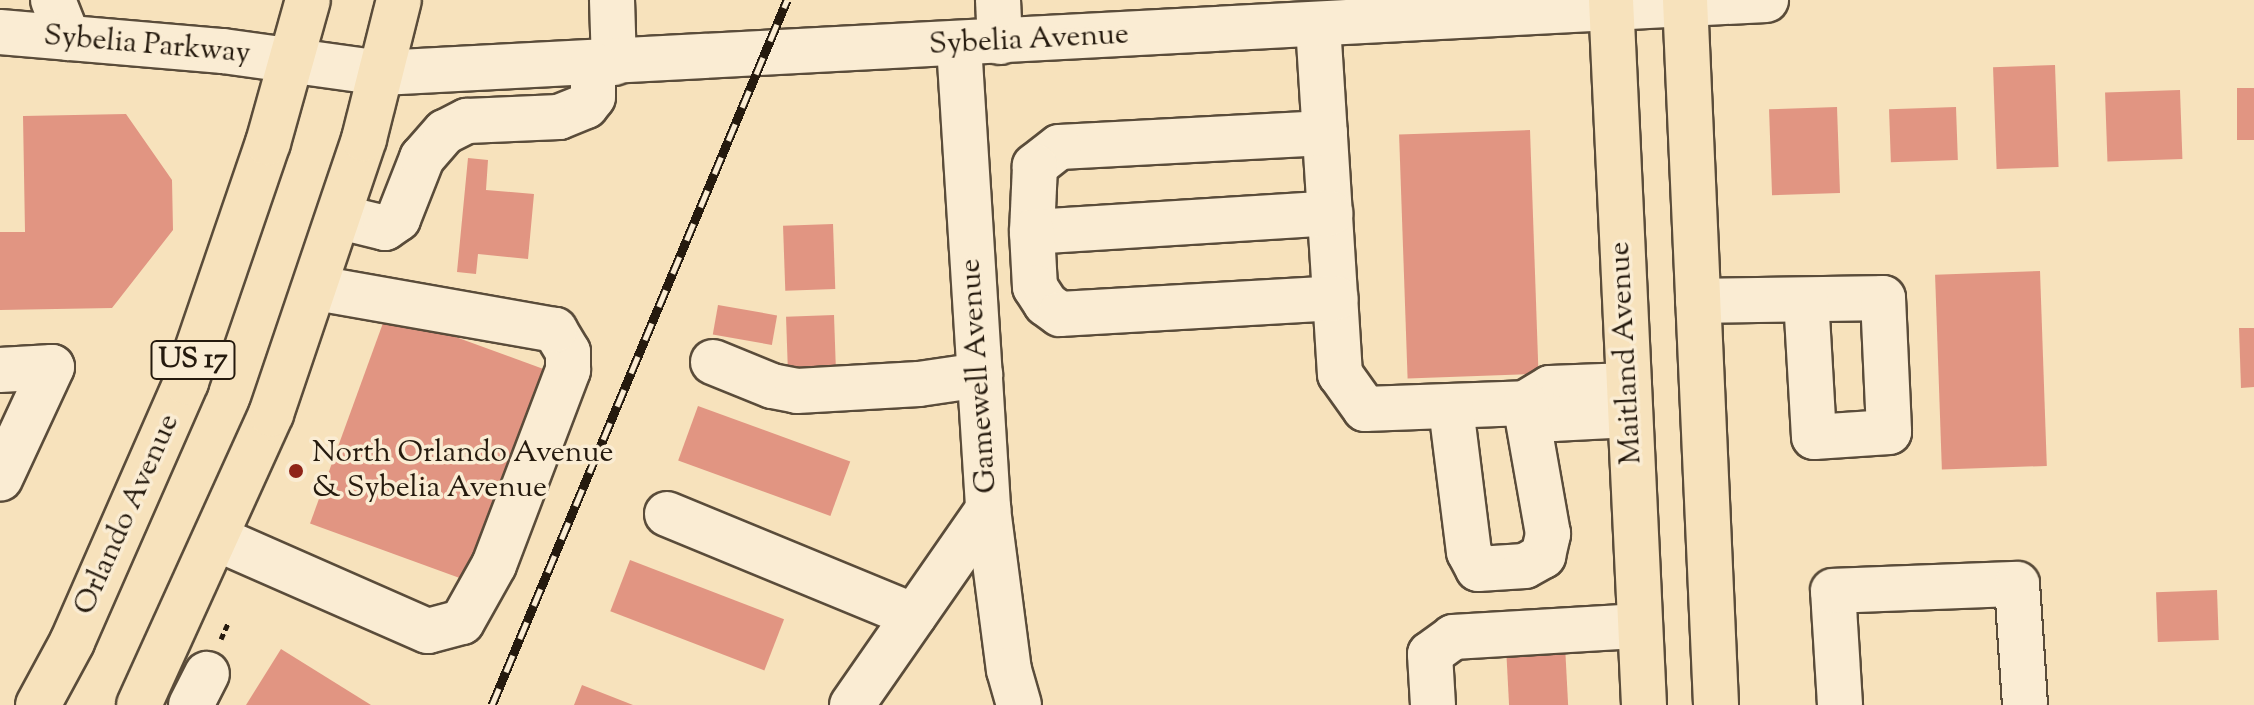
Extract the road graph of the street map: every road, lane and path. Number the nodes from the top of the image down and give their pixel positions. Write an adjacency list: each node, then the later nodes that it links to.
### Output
1 (308, 0): 11 (main road, Orlando Avenue / US 17)
2 (399, 0): 13 (main road, US 17)
3 (612, 0): 12 (street)
4 (1766, 0): 5 (street, Sybelia Avenue)
5 (1685, 3): 6 (street, Sybelia Avenue); 21 (main road)
6 (1611, 5): 8 (street, Sybelia Avenue); 25 (main road, Maitland Avenue)
7 (60, 19): 10 (street, Sybelia Parkway); 11 (street, Sybelia Parkway)
8 (1318, 25): 9 (street, Sybelia Avenue); 14 (street)
9 (986, 29): 12 (street, Sybelia Avenue); 24 (street, Gamewell Avenue)
10 (0, 32)
11 (293, 61): 13 (street, Sybelia Avenue); 34 (main road, Orlando Avenue / US 17)
12 (604, 63): 13 (street, Sybelia Avenue); 16 (street)
13 (381, 73): 16 (main road, US 17)
14 (1325, 133): 15 (street); 17 (street)
15 (1330, 213): 17 (street); 19 (street)
16 (340, 217): 18 (main road, US 17)
17 (1032, 232): 19 (street)
18 (316, 288): 31 (main road, US 17); 31 (street)
19 (1336, 298): 27 (street)
20 (1806, 300): 21 (street)
21 (1698, 301): 40 (main road)
22 (713, 362): 24 (street)
23 (0, 370): 28 (street)
24 (980, 375): 29 (street, Gamewell Avenue)
25 (1629, 400): 26 (street); 33 (main road, Maitland Avenue)
26 (1525, 403): 27 (street); 27 (street)
27 (1451, 408)
28 (0, 479)
29 (988, 509): 32 (street); 37 (street, Gamewell Avenue)
30 (667, 514): 32 (street)
31 (218, 539): 35 (main road, US 17)
32 (914, 616): 36 (street)
33 (1640, 626): 38 (street); 39 (main road, Maitland Avenue)
34 (38, 705)
35 (139, 705)
36 (852, 705)
37 (1019, 705)
38 (1433, 705)
39 (1644, 705)
40 (1716, 705)
41 (1840, 705): 42 (street)
42 (2025, 705)

